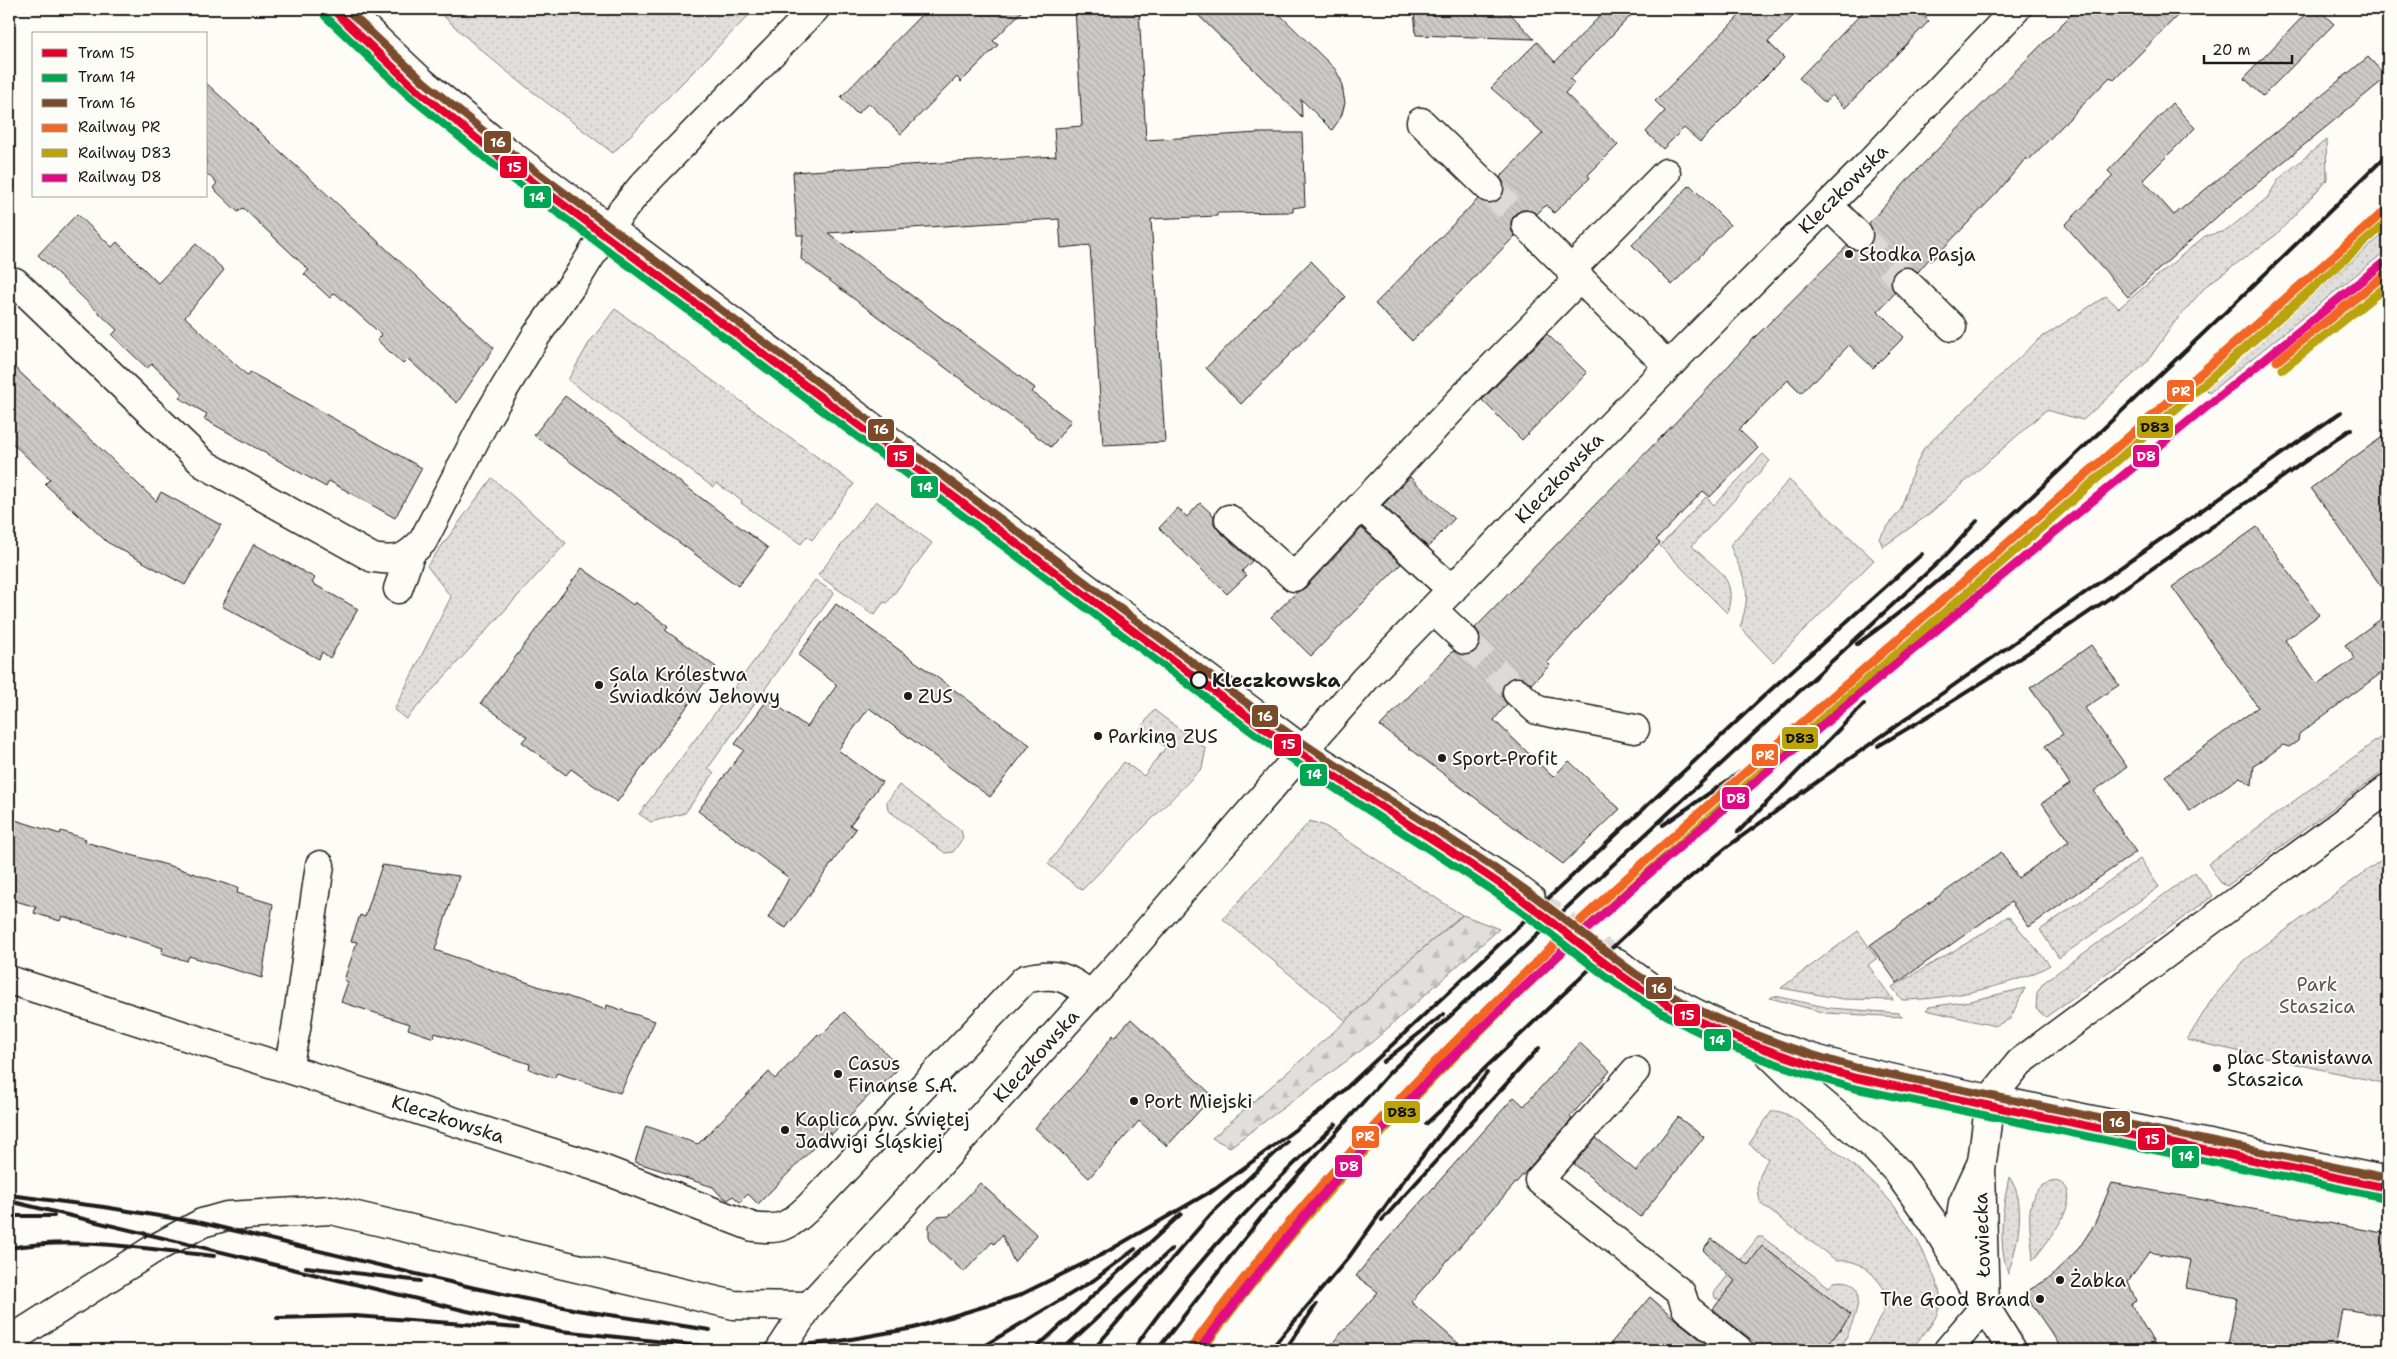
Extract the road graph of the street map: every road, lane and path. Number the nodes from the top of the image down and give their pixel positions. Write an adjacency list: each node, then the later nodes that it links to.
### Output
1 (345, 9): 9 (street)
2 (815, 9): 9 (street)
3 (2005, 13): 7 (street, Kleczkowska)
4 (1421, 122): 6 (street)
5 (1666, 173): 11 (street)
6 (1489, 188)
7 (1828, 205): 10 (street); 15 (street, Kleczkowska)
8 (1526, 225): 11 (street)
9 (608, 228): 18 (street); 25 (street)
10 (1858, 235)
11 (1574, 275): 15 (street); 16 (street)
12 (15, 282): 18 (street)
13 (1906, 282): 14 (street)
14 (1952, 327)
15 (1668, 366): 20 (street, Kleczkowska)
16 (1361, 506): 17 (street); 20 (street)
17 (1229, 519)
18 (410, 555): 19 (street)
19 (398, 589)
20 (1452, 590): 21 (street, Kleczkowska)
21 (1432, 610): 22 (street); 25 (street, Kleczkowska)
22 (1464, 640)
23 (1517, 692): 24 (street)
24 (1635, 729)
25 (1302, 749): 28 (street); 31 (street, Kleczkowska)
26 (2388, 789): 35 (street)
27 (320, 865): 33 (street)
28 (1530, 899)
29 (1616, 962): 32 (street)
30 (9, 980): 33 (street, Kleczkowska)
31 (1091, 995): 33 (street, Kleczkowska); 39 (street, Kleczkowska)
32 (1754, 1039): 35 (street); 38 (street)
33 (288, 1068)
34 (1635, 1072): 43 (street)
35 (1990, 1098): 36 (street, Łowiecka); 37 (street)
36 (1981, 1164): 38 (street, Łowiecka); 40 (street, Łowiecka)
37 (2388, 1181)
38 (1955, 1259): 40 (street, Łowiecka)
39 (809, 1306): 41 (street); 42 (street, Kleczkowska)
40 (1985, 1306): 44 (street); 45 (street, Łowiecka)
41 (22, 1341)
42 (780, 1350)
43 (1739, 1350)
44 (1948, 1350)
45 (2012, 1350)

